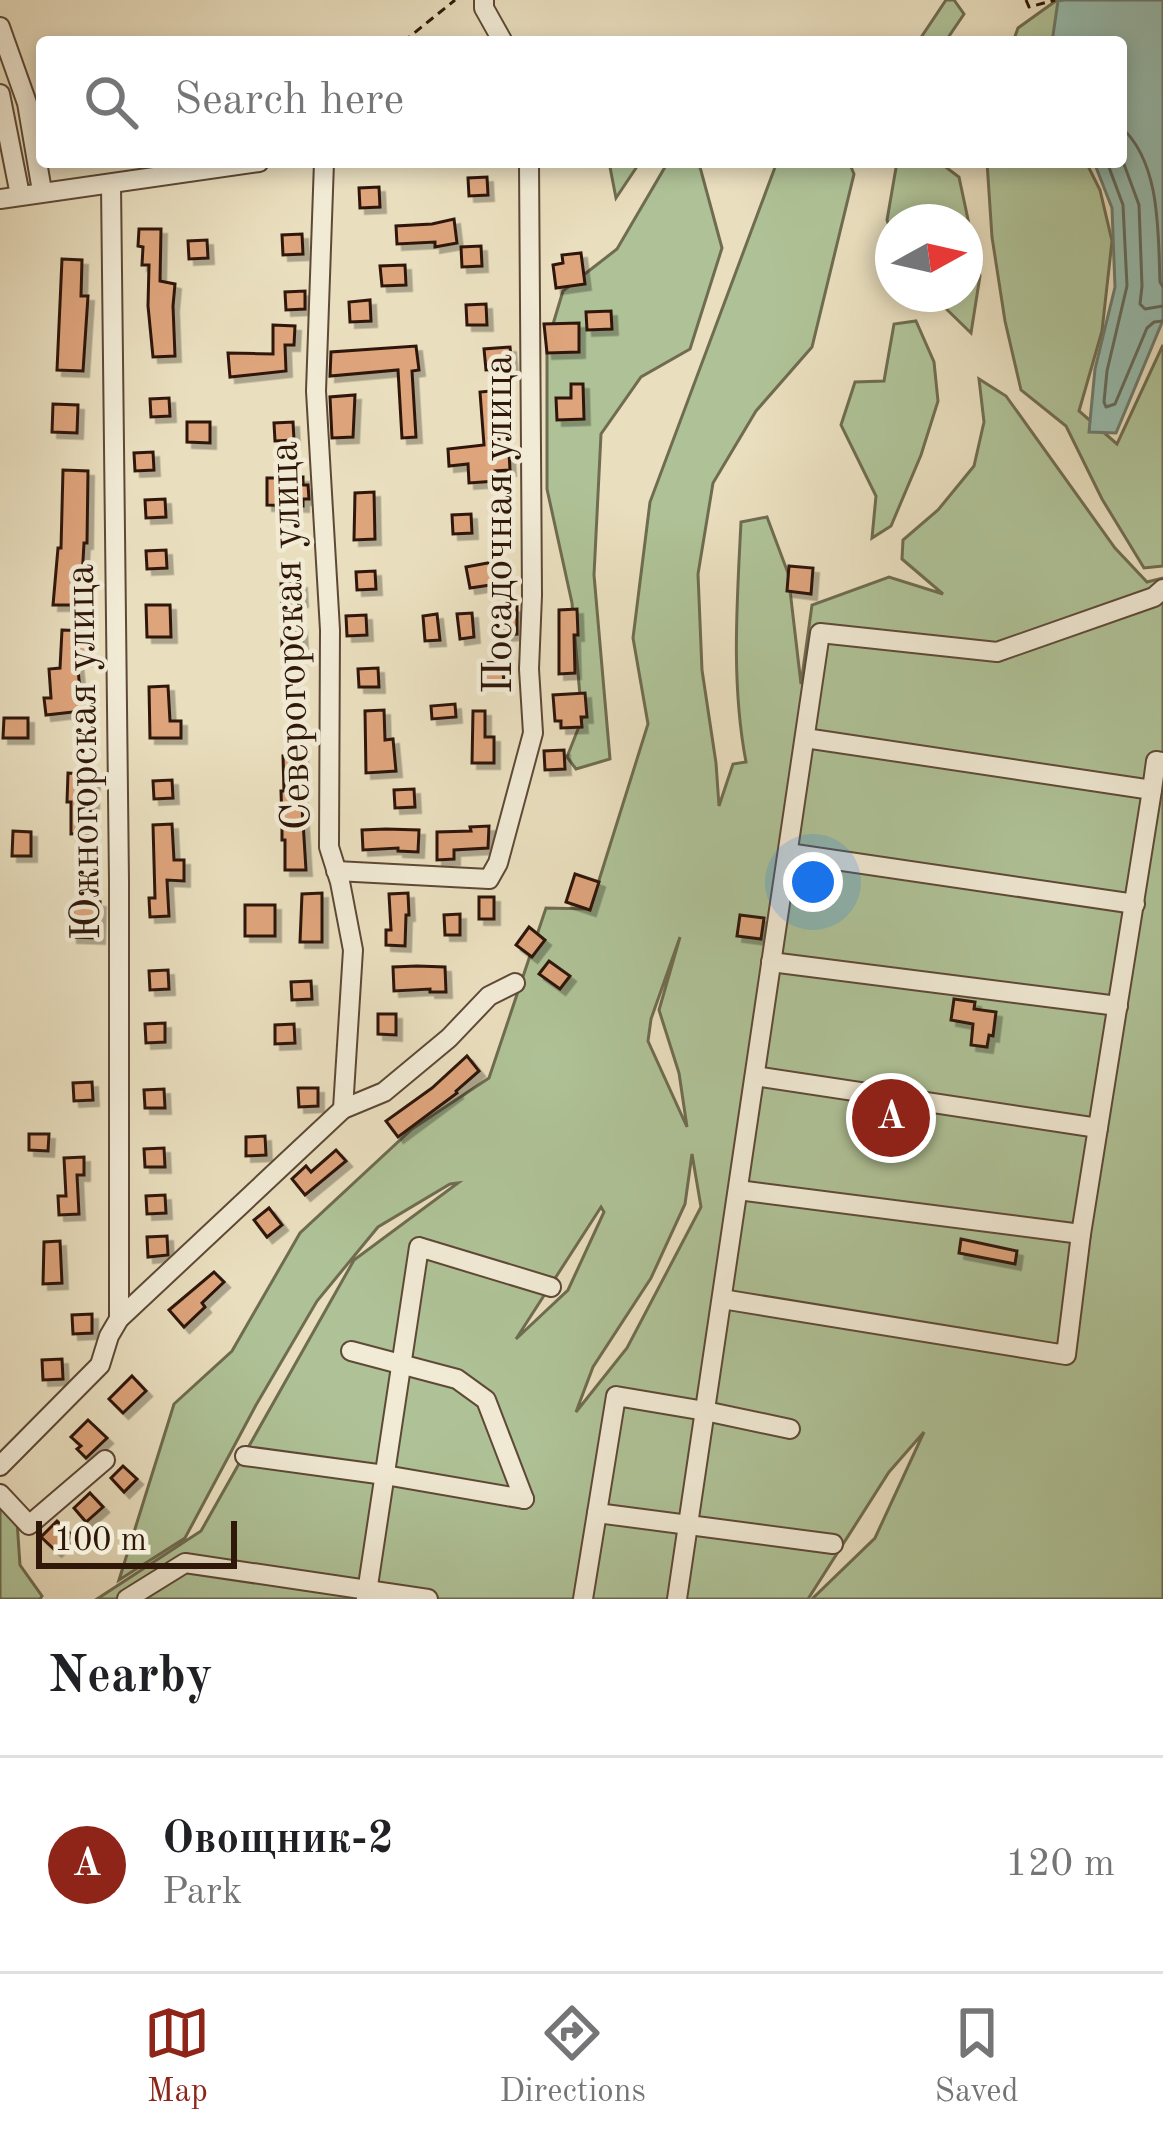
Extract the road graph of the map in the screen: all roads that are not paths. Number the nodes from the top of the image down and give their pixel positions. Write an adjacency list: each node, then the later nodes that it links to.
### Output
1 (484, 0): 3 (street)
2 (0, 27): 5 (street)
3 (500, 36)
4 (1, 102): 12 (street)
5 (36, 156)
6 (38, 168): 11 (street)
7 (221, 168): 10 (street)
8 (324, 168): 18 (street, Северогорская улица)
9 (529, 168): 18 (street, Посадочная улица)
10 (111, 185): 11 (street); 30 (street, Южногорская улица)
11 (42, 191): 12 (street)
12 (10, 197)
13 (1163, 589): 14 (street)
14 (805, 738): 16 (street); 17 (street)
15 (1163, 762): 16 (street)
16 (1152, 790): 19 (street)
17 (788, 853): 19 (street); 20 (street)
18 (336, 872): 24 (street, Северогорская улица)
19 (1135, 904): 22 (street)
20 (771, 962): 22 (street); 23 (street)
21 (515, 983): 24 (street)
22 (1118, 1006): 25 (street)
23 (755, 1076): 25 (street); 26 (street)
24 (343, 1109): 30 (street)
25 (1097, 1128): 27 (street)
26 (738, 1190): 27 (street); 29 (street)
27 (1081, 1234): 29 (street)
28 (551, 1288): 32 (street)
29 (722, 1299): 33 (street)
30 (118, 1319): 37 (street)
31 (351, 1351): 32 (street)
32 (401, 1365): 38 (street); 38 (street)
33 (705, 1411): 34 (street); 40 (street); 41 (street)
34 (790, 1429)
35 (245, 1456): 38 (street)
36 (105, 1460): 39 (street)
37 (0, 1466)
38 (385, 1474): 43 (street)
39 (0, 1494)
40 (597, 1514): 41 (street); 46 (street)
41 (688, 1525): 42 (street); 47 (street)
42 (833, 1544)
43 (366, 1594): 44 (street); 45 (street)
44 (127, 1599)
45 (428, 1599)
46 (583, 1599)
47 (677, 1599)

